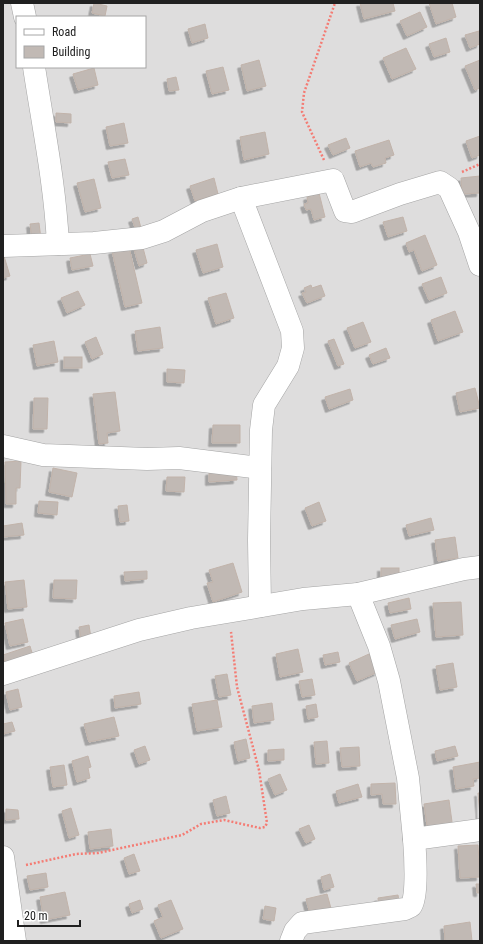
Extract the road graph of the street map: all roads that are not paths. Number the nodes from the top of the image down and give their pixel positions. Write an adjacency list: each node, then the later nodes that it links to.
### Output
1 (22, 3): 2 (street)
2 (25, 16)
3 (34, 68): 5 (street)
4 (241, 198): 5 (street); 7 (street); 9 (street)
5 (58, 244): 6 (street)
6 (3, 246)
7 (480, 265)
8 (3, 446): 9 (street)
9 (260, 468): 12 (street)
10 (480, 567): 11 (street)
11 (358, 594): 12 (street); 15 (street)
12 (260, 606): 13 (street)
13 (3, 674)
14 (480, 830): 15 (street)
15 (414, 839): 18 (street)
16 (4, 864): 17 (street)
17 (15, 941)
18 (290, 941)

